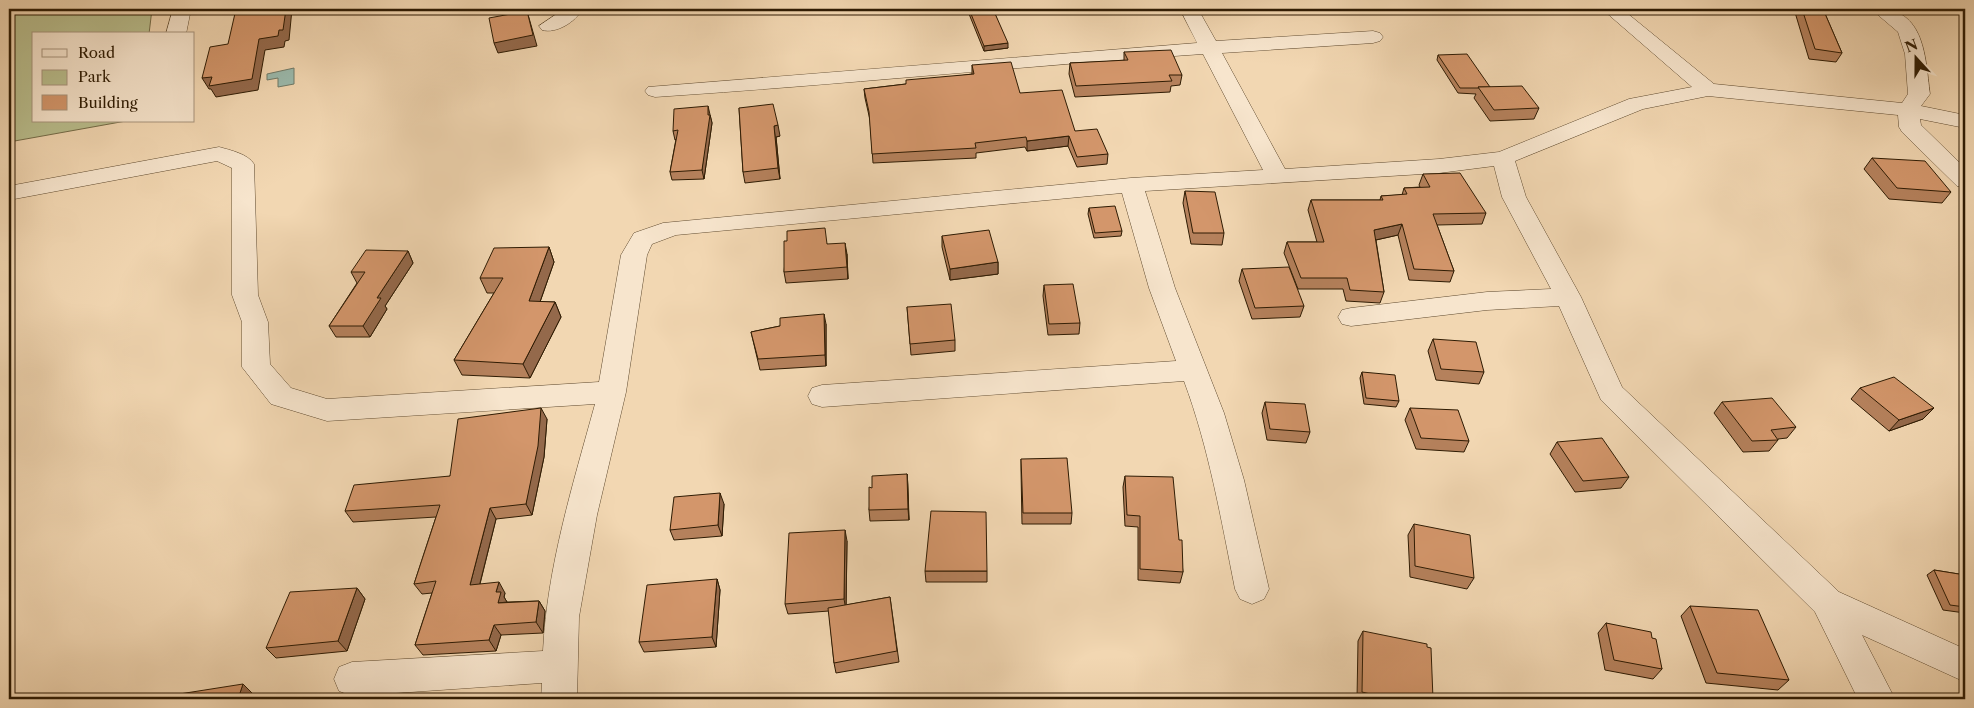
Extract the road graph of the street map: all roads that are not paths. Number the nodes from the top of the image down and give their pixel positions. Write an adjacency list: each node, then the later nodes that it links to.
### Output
1 (182, 9): 7 (street)
2 (574, 9): 6 (street)
3 (1188, 9): 9 (street)
4 (1611, 9): 10 (street)
5 (1880, 9): 12 (street)
6 (549, 26)
7 (176, 32)
8 (1373, 37): 9 (street)
9 (1208, 48): 11 (street); 15 (street)
10 (1708, 90): 12 (street); 14 (street)
11 (655, 91)
12 (1908, 110): 13 (street); 16 (street)
13 (1965, 121)
14 (1503, 158): 15 (street); 19 (street)
15 (1277, 175): 17 (street)
16 (1965, 181)
17 (1131, 185): 21 (street); 22 (street)
18 (9, 193): 22 (street)
19 (1568, 297): 20 (street); 25 (street)
20 (1352, 317)
21 (1193, 370): 23 (street); 24 (street)
22 (612, 392): 28 (street)
23 (822, 396)
24 (1252, 590)
25 (1828, 602): 26 (street); 29 (street)
26 (1965, 666)
27 (352, 679): 28 (street)
28 (559, 682)
29 (1877, 699)

